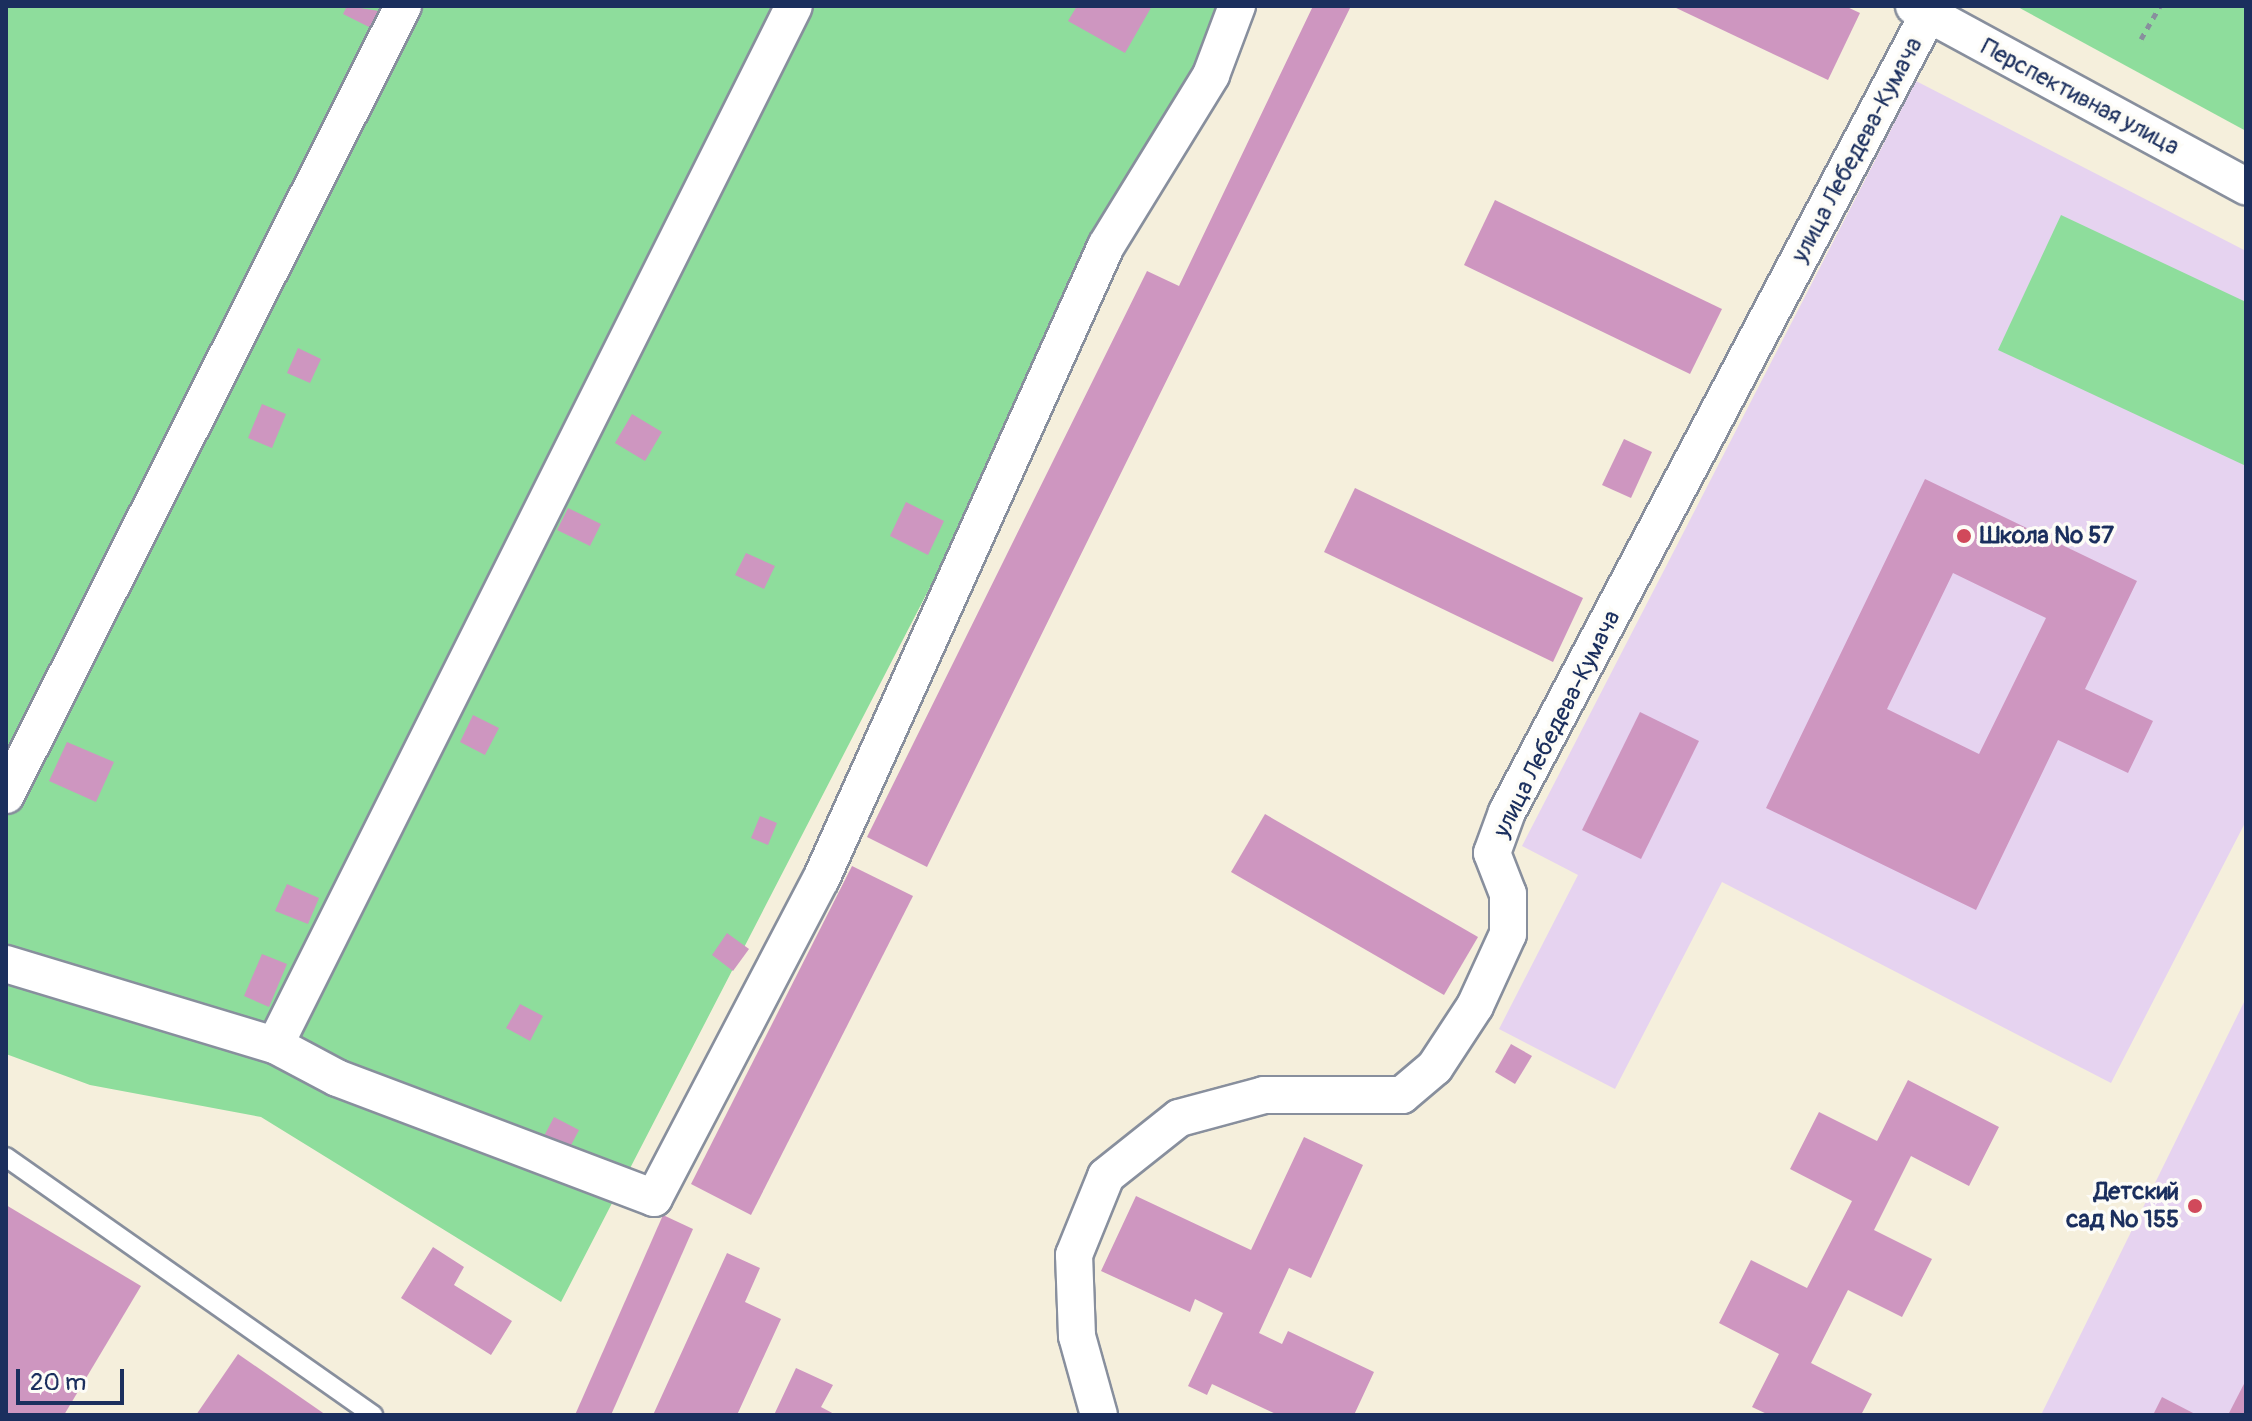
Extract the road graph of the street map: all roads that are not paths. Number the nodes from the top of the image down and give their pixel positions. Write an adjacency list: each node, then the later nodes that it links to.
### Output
1 (403, 6): 6 (street)
2 (794, 6): 8 (street)
3 (1237, 6): 8 (street)
4 (1921, 11): 5 (street, Перспективная улица); 11 (street, улица Лебедева-Кумача)
5 (2246, 186)
6 (6, 795)
7 (6, 964): 8 (street)
8 (275, 1045)
9 (6, 1157): 10 (lane)
10 (373, 1415)
11 (1099, 1415)

